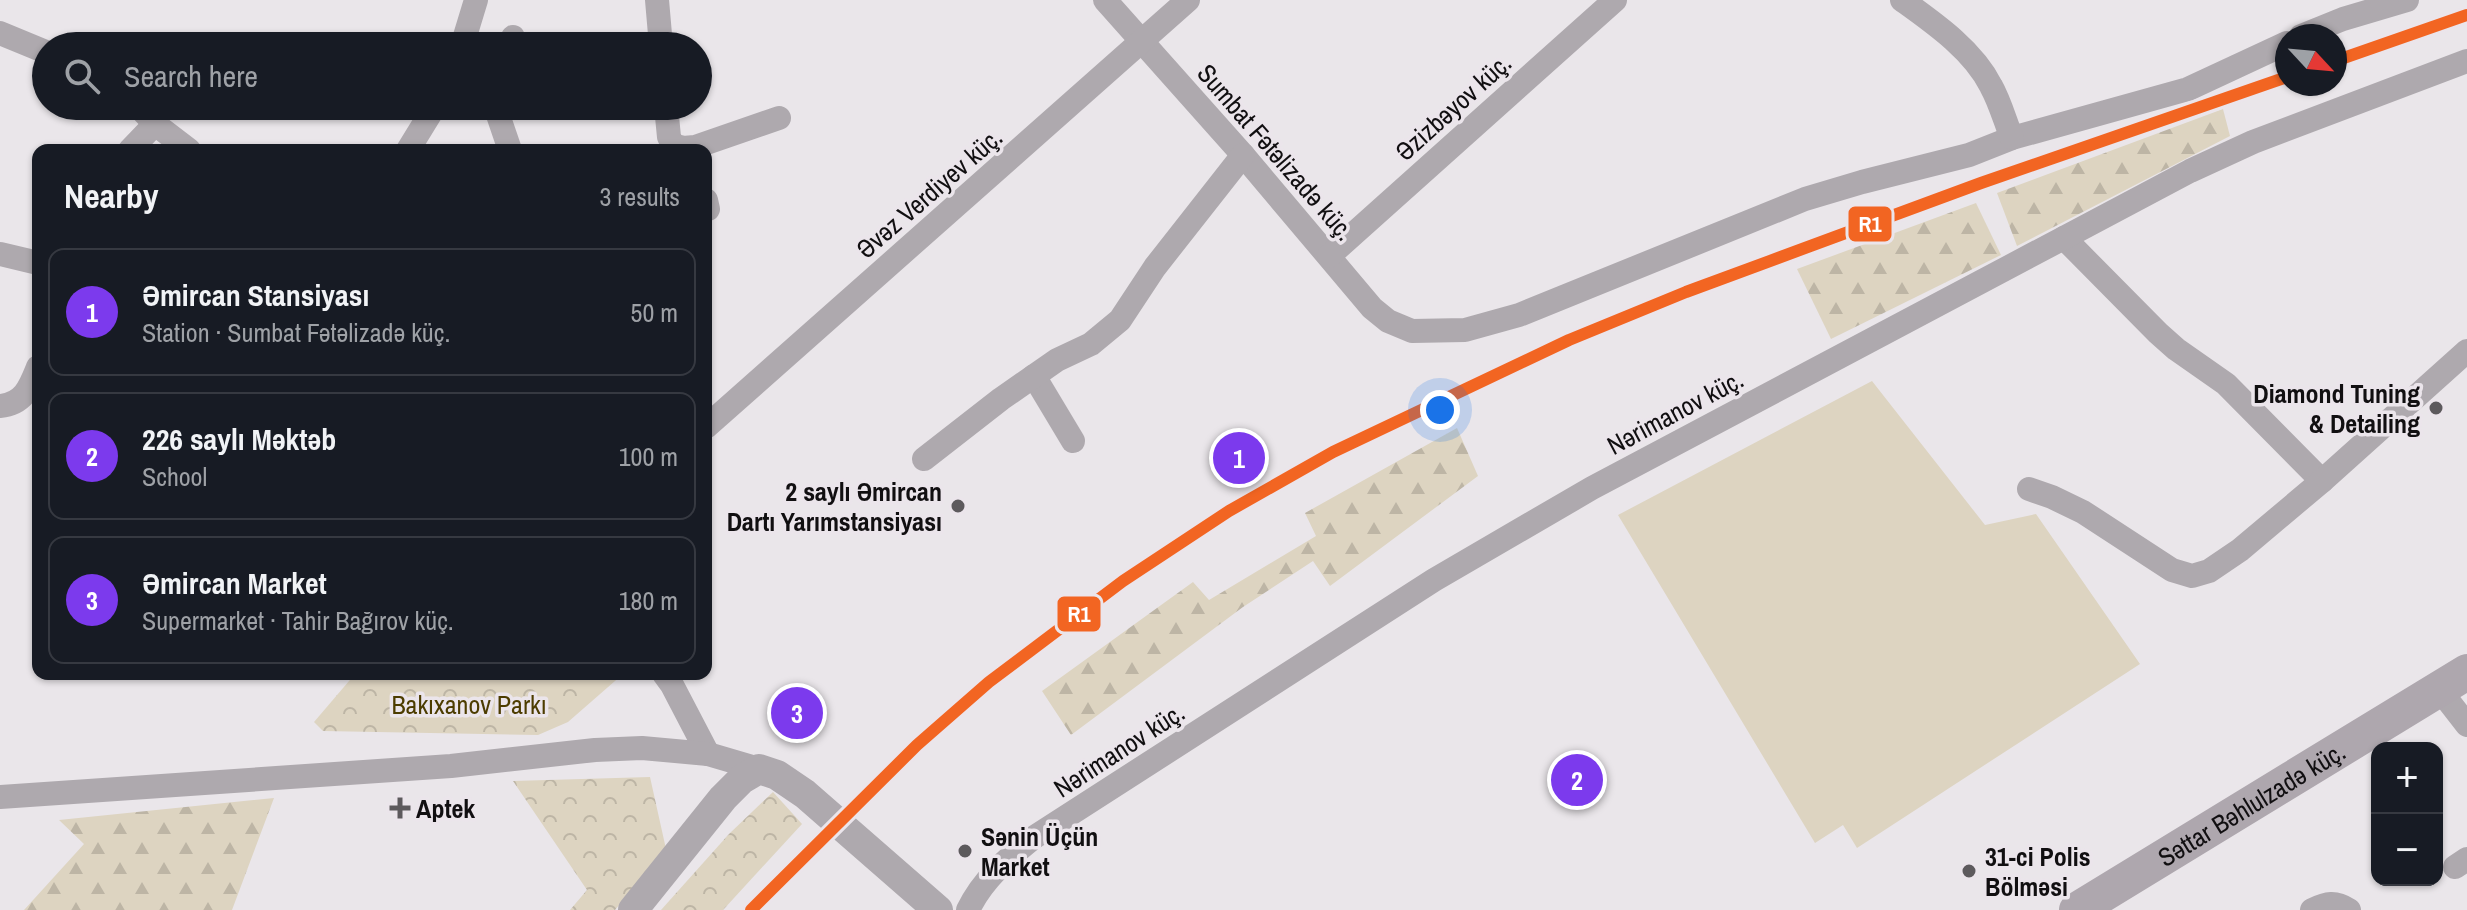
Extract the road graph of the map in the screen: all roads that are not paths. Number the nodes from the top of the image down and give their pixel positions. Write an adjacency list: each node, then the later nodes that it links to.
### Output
1 (476, 0): 10 (street)
2 (657, 0): 11 (street)
3 (1105, 0): 13 (street, Sumbat Fətəlizadə küç.)
4 (1188, 0): 13 (street, Əvəz Verdiyev küç.)
5 (1615, 0): 33 (street, Əzizbəyov küç.)
6 (1902, 0): 23 (street)
7 (2407, 0): 8 (street)
8 (2340, 10): 9 (street)
9 (2319, 24)
10 (466, 32)
11 (660, 32)
12 (0, 33): 14 (street)
13 (1143, 41): 30 (street, Sumbat Fətəlizadə küç.); 39 (street, Əvəz Verdiyev küç.)
14 (32, 46)
15 (2275, 49): 23 (street)
16 (2467, 61): 31 (street, Nərimanov küç.)
17 (779, 118): 29 (street)
18 (151, 120): 22 (street)
19 (426, 120): 26 (street)
20 (497, 120): 27 (street)
21 (667, 120): 28 (street)
22 (155, 124): 24 (street); 25 (street)
23 (2012, 138): 33 (street, Sumbat Fətəlizadə küç.)
24 (136, 144)
25 (181, 144)
26 (412, 144)
27 (507, 144)
28 (672, 144)
29 (707, 144)
30 (1243, 155): 33 (street, Sumbat Fətəlizadə küç.); 36 (street)
31 (2064, 238): 42 (street); 53 (street, Nərimanov küç.)
32 (0, 254): 34 (street)
33 (1329, 256)
34 (32, 262)
35 (2467, 351): 42 (street)
36 (1034, 376): 40 (street); 41 (street)
37 (32, 381): 38 (street)
38 (0, 406)
39 (712, 422)
40 (1073, 441)
41 (924, 459)
42 (2322, 481): 43 (street)
43 (2029, 489)
44 (668, 680): 47 (street)
45 (2453, 680): 46 (street); 50 (main road, Səttar Bəhlulzadə küç.)
46 (2467, 725)
47 (708, 754): 48 (street); 49 (street)
48 (759, 769): 51 (street); 52 (street)
49 (0, 797)
50 (2095, 905)
51 (633, 910)
52 (938, 910)
53 (968, 910)
54 (2312, 910): 55 (street)
55 (2349, 910)

